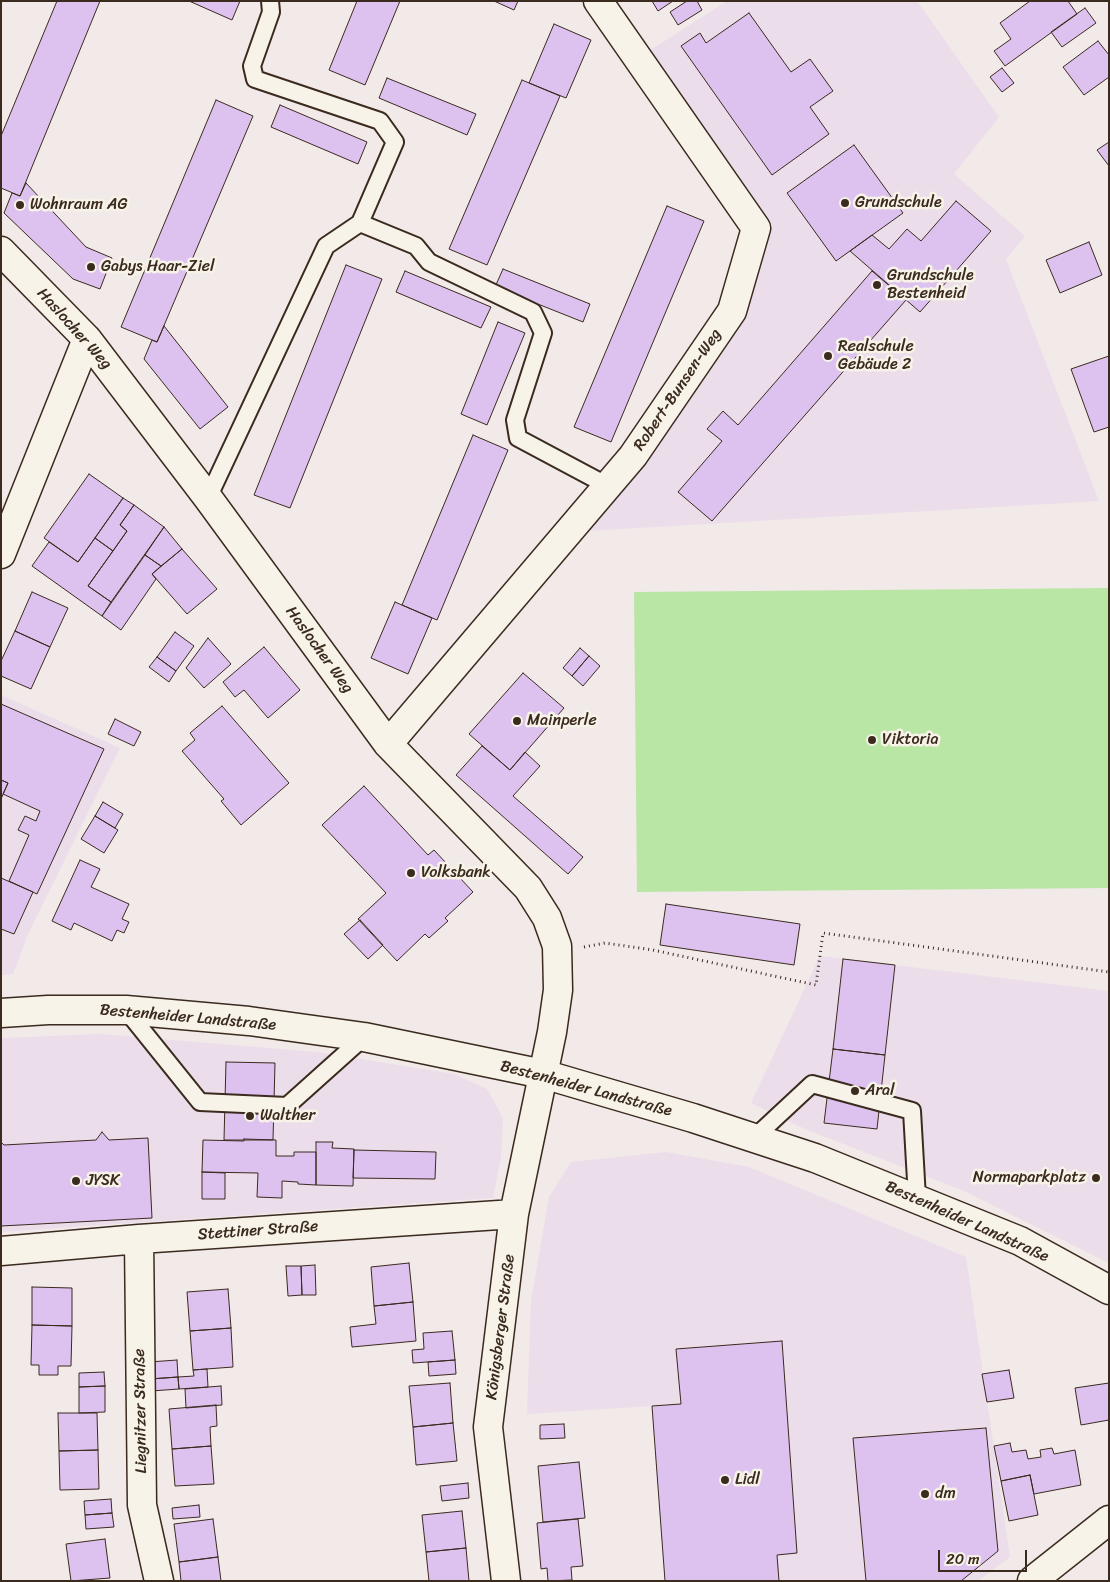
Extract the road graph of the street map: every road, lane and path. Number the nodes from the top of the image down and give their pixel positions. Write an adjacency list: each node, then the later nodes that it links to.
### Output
1 (270, 1): 3 (lane)
2 (598, 1): 6 (street, Robert-Bunsen-Weg)
3 (360, 222): 6 (lane); 7 (lane)
4 (1, 251): 5 (street, Haslocher Weg)
5 (87, 339): 7 (street, Haslocher Weg); 8 (street)
6 (608, 486): 9 (street, Robert-Bunsen-Weg)
7 (208, 498): 9 (street, Haslocher Weg)
8 (1, 554)
9 (388, 744): 10 (street, Haslocher Weg)
10 (557, 953): 11 (path); 15 (street, Haslocher Weg)
11 (1109, 972)
12 (126, 1010): 13 (street, Bestenheider Landstraße); 14 (street, Bestenheider Landstraße); 14 (lane)
13 (1, 1013)
14 (364, 1037): 15 (street, Bestenheider Landstraße)
15 (543, 1074): 16 (street, Bestenheider Landstraße); 18 (street, Königsberger Straße)
16 (754, 1138): 17 (street, Bestenheider Landstraße); 17 (lane)
17 (917, 1198): 21 (street, Bestenheider Landstraße)
18 (514, 1214): 19 (street, Stettiner Straße); 24 (street, Königsberger Straße)
19 (139, 1238): 20 (street, Stettiner Straße); 23 (street, Liegnitzer Straße)
20 (1, 1251)
21 (1109, 1290)
22 (1109, 1520): 25 (street)
23 (159, 1581)
24 (506, 1581)
25 (1032, 1581)

